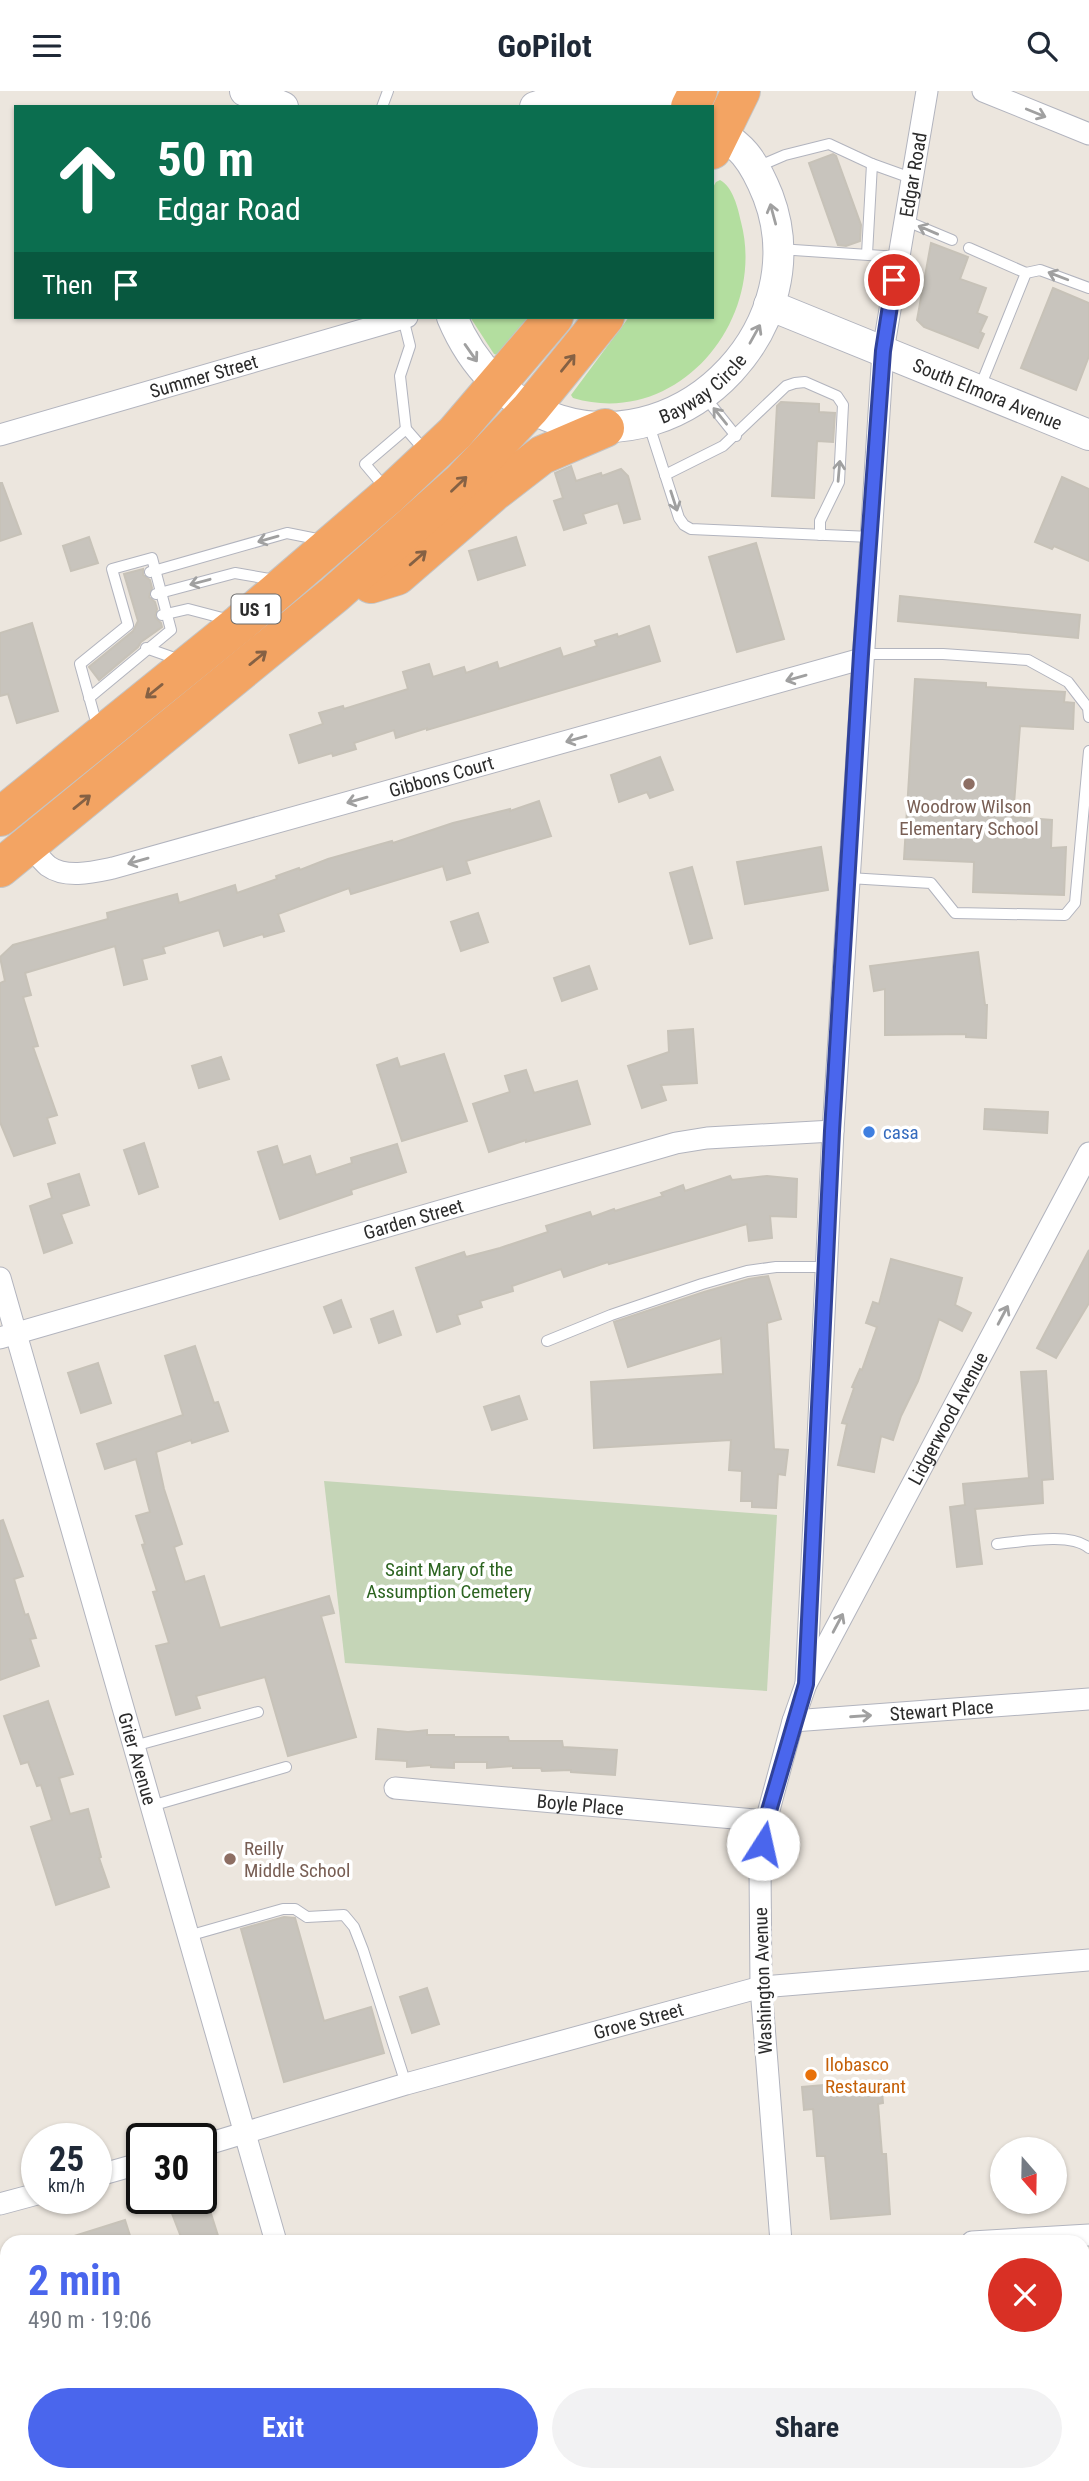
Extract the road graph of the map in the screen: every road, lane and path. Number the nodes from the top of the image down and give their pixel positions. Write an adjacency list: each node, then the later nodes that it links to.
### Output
1 (741, 91): 10 (highway)
2 (927, 91): 13 (street, Edgar Road)
3 (983, 91): 9 (street, one-way to 9)
4 (249, 92): 6 (main road)
5 (565, 94): 7 (main road); 8 (main road)
6 (278, 105)
7 (540, 105)
8 (672, 105)
9 (1089, 134)
10 (715, 137): 12 (main road, Bayway Circle)
11 (872, 164): 12 (lane); 13 (lane); 18 (lane)
12 (755, 168): 17 (main road, Bayway Circle, one-way to 12)
13 (911, 178): 14 (street, Edgar Road)
14 (904, 220): 15 (lane, one-way to 14); 19 (street, Edgar Road)
15 (952, 240)
16 (969, 248): 20 (lane)
17 (779, 249): 18 (lane); 22 (main road, Bayway Circle)
18 (867, 254): 19 (lane)
19 (898, 257): 28 (street, Edgar Road)
20 (1026, 273): 21 (lane, one-way to 20); 30 (lane)
21 (1089, 288)
22 (769, 305): 28 (main road, South Elmora Avenue); 31 (main road, Bayway Circle, one-way to 22)
23 (398, 319): 36 (street, Summer Street)
24 (405, 319): 38 (lane)
25 (453, 319): 29 (main road, Bayway Circle, one-way to 29)
26 (552, 319): 29 (highway, US 1)
27 (603, 319): 32 (highway, one-way to 27)
28 (883, 351): 30 (main road, South Elmora Avenue); 41 (street, Edgar Road)
29 (497, 385): 32 (main road, Bayway Circle); 38 (highway, US 1)
30 (979, 389): 35 (main road, South Elmora Avenue)
31 (704, 396): 33 (main road, Bayway Circle); 37 (lane, one-way to 31)
32 (530, 409): 34 (main road, Bayway Circle); 46 (highway, US 1, one-way to 32)
33 (648, 422): 34 (main road, Bayway Circle); 39 (lane)
34 (605, 428): 46 (highway, one-way to 34)
35 (1087, 429)
36 (0, 435)
37 (736, 436): 39 (lane); 40 (lane, one-way to 37)
38 (418, 443): 42 (highway, US 1)
39 (665, 475): 40 (lane, one-way to 40)
40 (820, 535): 41 (lane)
41 (871, 537): 50 (street, Edgar Road)
42 (335, 542): 43 (lane, one-way to 43); 44 (highway, US 1)
43 (153, 572): 45 (lane); 52 (lane)
44 (288, 583): 45 (lane, one-way to 45); 48 (highway, US 1)
45 (159, 594): 47 (lane)
46 (335, 594): 57 (highway, US 1, one-way to 46)
47 (164, 615): 48 (lane); 49 (lane)
48 (240, 623): 51 (highway, US 1)
49 (147, 649): 51 (lane); 52 (lane)
50 (861, 656): 53 (lane); 57 (street, Gibbons Court, one-way to 57); 58 (street, Edgar Road)
51 (189, 663): 54 (highway, US 1, one-way to 54)
52 (89, 698): 54 (lane)
53 (1089, 717)
54 (100, 735): 56 (highway, US 1)
55 (1089, 751): 58 (lane)
56 (0, 817)
57 (14, 857)
58 (849, 878): 59 (street, Edgar Road)
59 (832, 1131): 61 (street, Edgar Road); 63 (street, Garden Street)
60 (1089, 1153): 67 (street, Lidgerwood Avenue, one-way to 60)
61 (826, 1267): 64 (lane); 67 (street, Edgar Road)
62 (0, 1278): 63 (street, Grier Avenue)
63 (8, 1336): 71 (street, Grier Avenue)
64 (547, 1341)
65 (996, 1543): 66 (lane)
66 (1089, 1548)
67 (806, 1684): 70 (street, Washington Avenue)
68 (1089, 1699): 70 (street, Stewart Place, one-way to 68)
69 (258, 1712): 71 (lane)
70 (793, 1721): 75 (street, Washington Avenue)
71 (134, 1746): 74 (street, Grier Avenue)
72 (286, 1767): 74 (lane)
73 (395, 1787): 75 (street, Boyle Place)
74 (151, 1806): 76 (street, Grier Avenue)
75 (766, 1821): 78 (street, Washington Avenue)
76 (188, 1935): 79 (lane); 80 (street, Grier Avenue)
77 (1089, 1960): 78 (street, Grove Street)
78 (761, 1987): 79 (street, Grove Street); 85 (street, Washington Avenue)
79 (406, 2084): 80 (street, Grove Street)
80 (245, 2134): 81 (street, Grove Street); 84 (street, Grier Avenue)
81 (217, 2142)
82 (21, 2198): 83 (street)
83 (0, 2204)
84 (274, 2235)
85 (780, 2235)

